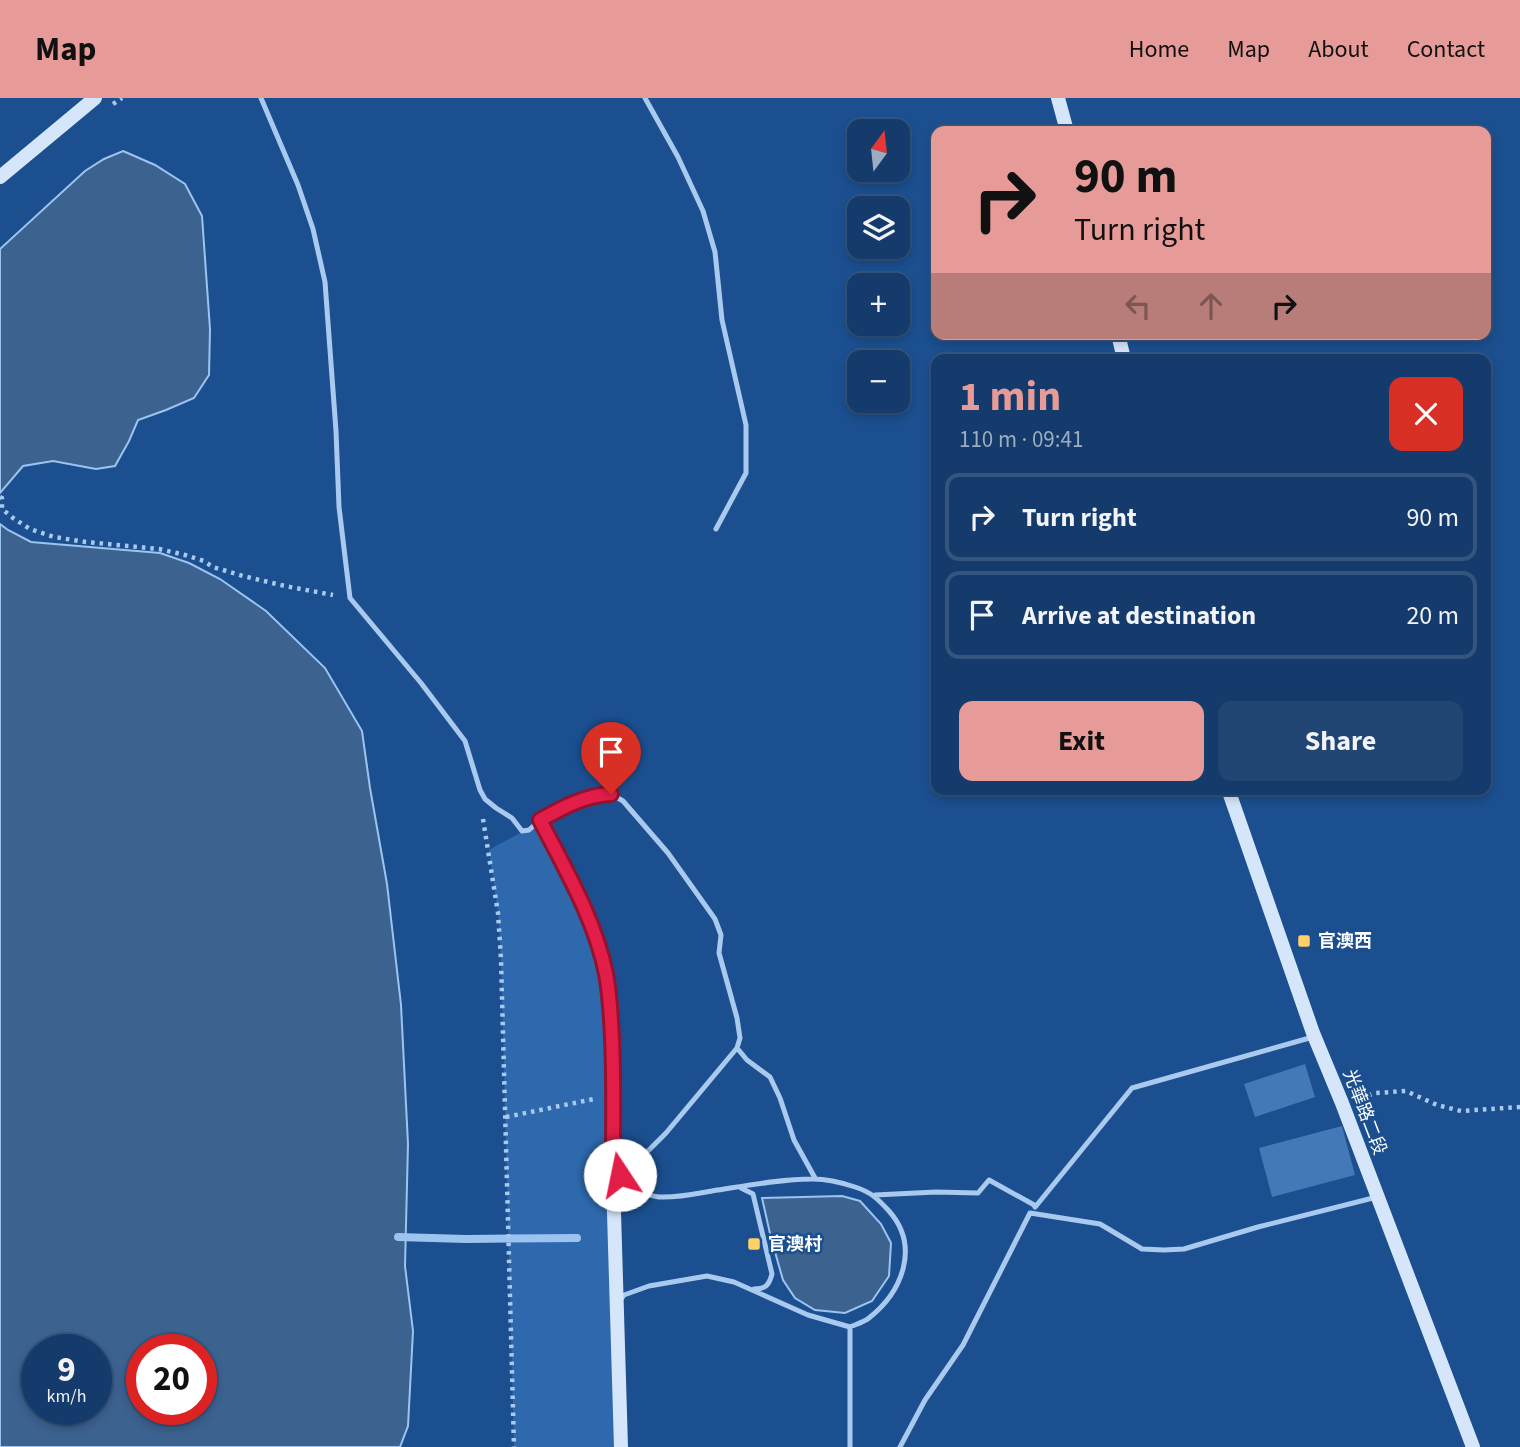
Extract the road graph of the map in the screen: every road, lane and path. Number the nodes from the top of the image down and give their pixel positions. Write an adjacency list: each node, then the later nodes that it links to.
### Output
1 (95, 98): 6 (street)
2 (261, 98): 9 (lane)
3 (645, 98): 8 (lane)
4 (1058, 98): 5 (street)
5 (1066, 126)
6 (0, 177)
7 (0, 497): 9 (path)
8 (716, 529)
9 (350, 598): 11 (lane)
10 (1230, 795): 13 (street, 光華路二段)
11 (540, 820): 14 (lane); 21 (street)
12 (489, 850): 20 (path)
13 (1315, 1037): 17 (street, 光華路二段); 26 (lane)
14 (737, 1048): 21 (lane); 22 (lane)
15 (594, 1090): 16 (path)
16 (594, 1098): 19 (path); 20 (path)
17 (1342, 1103): 18 (path); 25 (street, 光華路二段)
18 (1520, 1107)
19 (594, 1112)
20 (506, 1117): 31 (path)
21 (616, 1169): 23 (lane); 29 (street)
22 (815, 1178): 23 (lane); 24 (lane)
23 (739, 1187): 28 (lane)
24 (875, 1195): 26 (lane); 30 (lane)
25 (1377, 1197): 27 (lane); 35 (street, 光華路二段)
26 (1036, 1206): 27 (lane)
27 (1030, 1213): 34 (lane)
28 (751, 1290): 29 (lane); 30 (lane)
29 (617, 1304): 32 (street)
30 (850, 1327): 33 (lane)
31 (514, 1447)
32 (621, 1447)
33 (850, 1447)
34 (901, 1447)
35 (1473, 1447)

